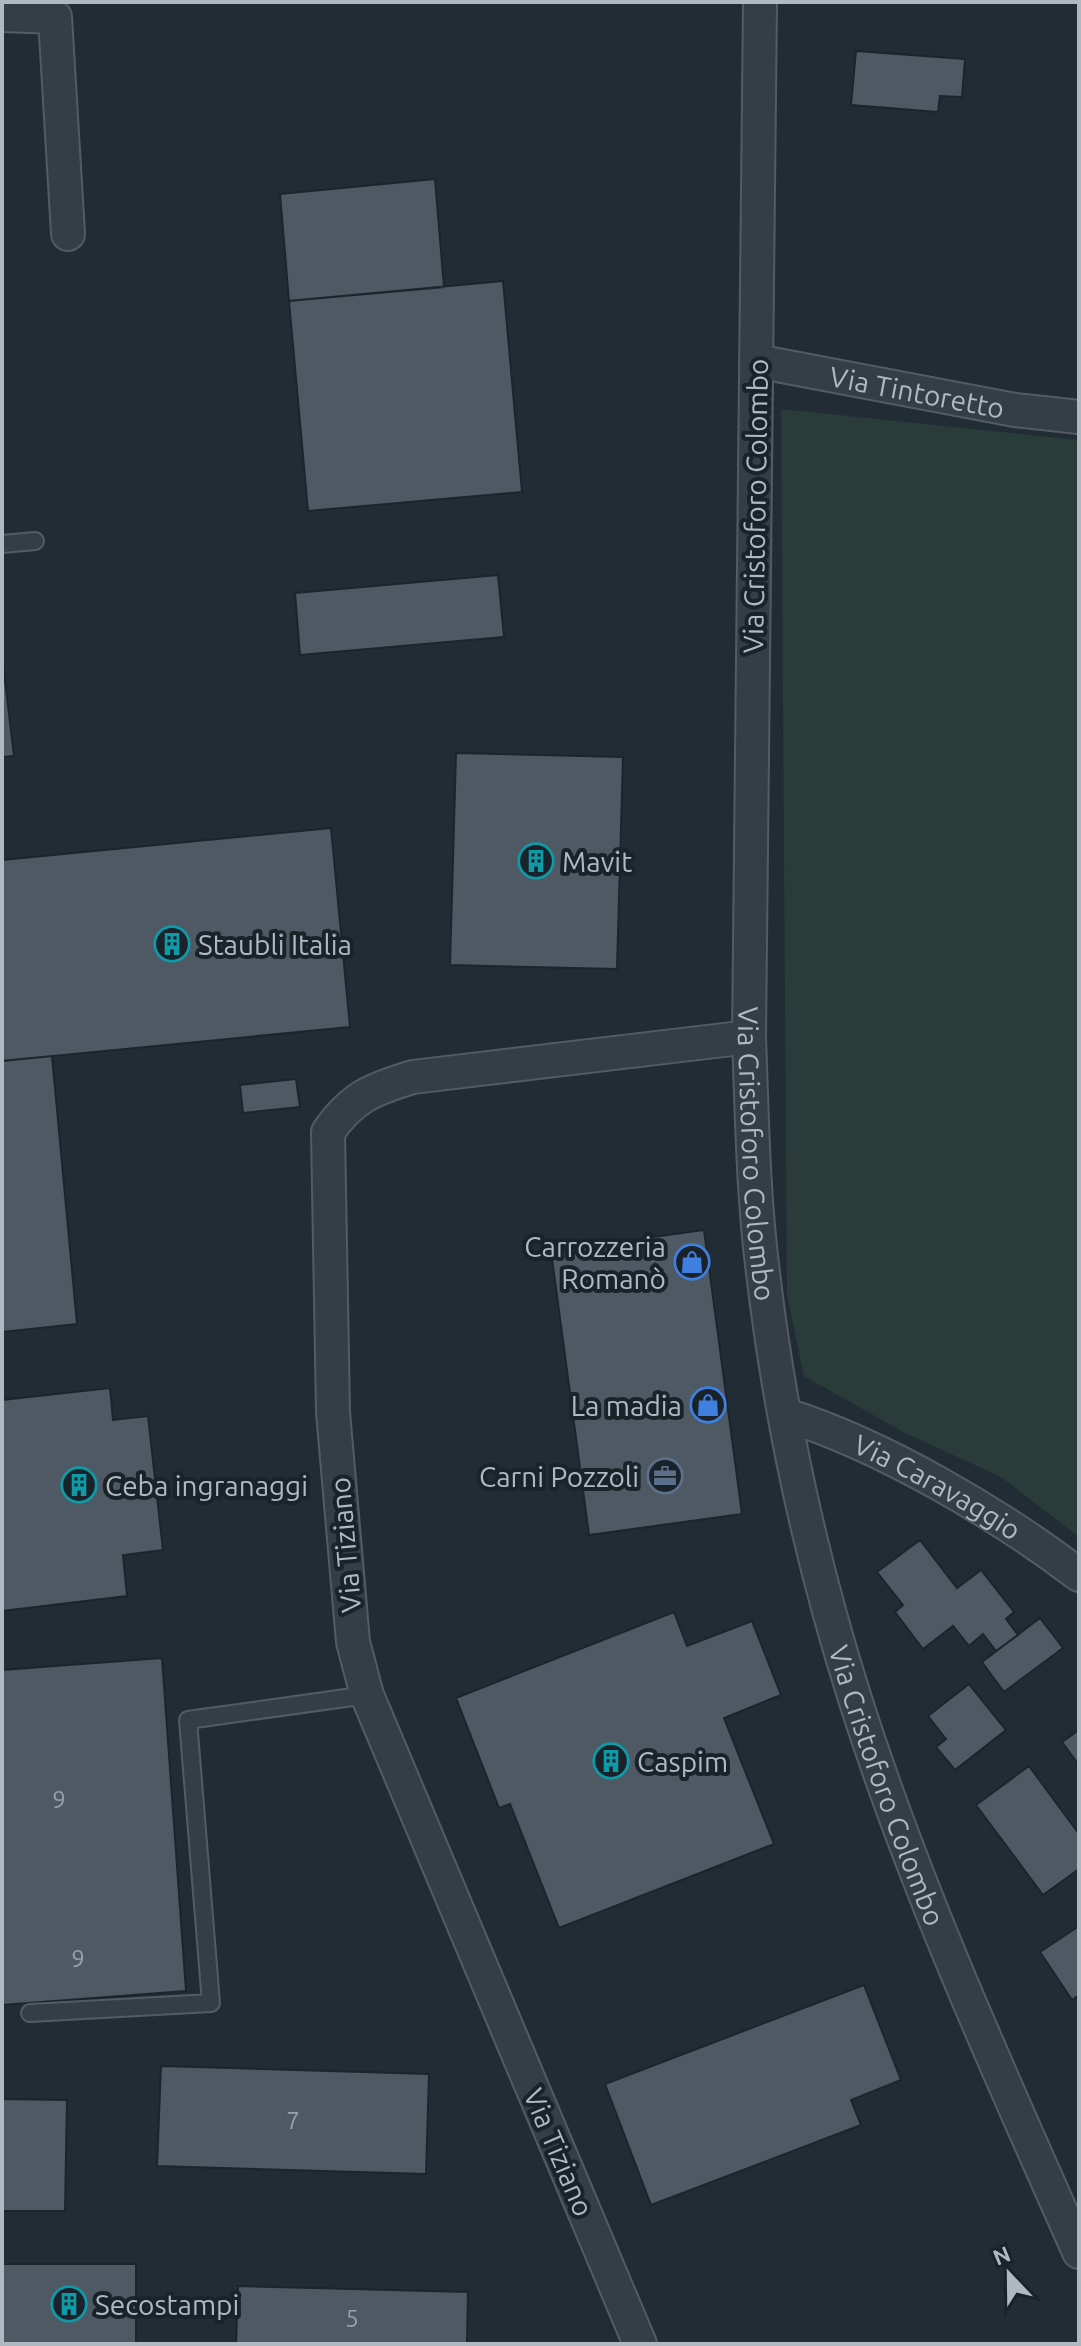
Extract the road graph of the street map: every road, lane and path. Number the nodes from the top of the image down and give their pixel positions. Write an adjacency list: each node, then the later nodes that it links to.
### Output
1 (760, 2): 4 (street, Via Cristoforo Colombo)
2 (2, 15): 3 (street)
3 (68, 234)
4 (756, 361): 5 (street, Via Tintoretto); 8 (street, Via Cristoforo Colombo)
5 (1079, 417)
6 (35, 541): 7 (lane)
7 (2, 544)
8 (749, 1037): 9 (street, Via Cristoforo Colombo); 11 (street, Via Tiziano)
9 (786, 1415): 10 (street, Via Caravaggio); 13 (street, Via Cristoforo Colombo)
10 (1079, 1575)
11 (367, 1695): 12 (lane); 14 (street, Via Tiziano)
12 (30, 2013)
13 (1075, 2233)
14 (640, 2344)

